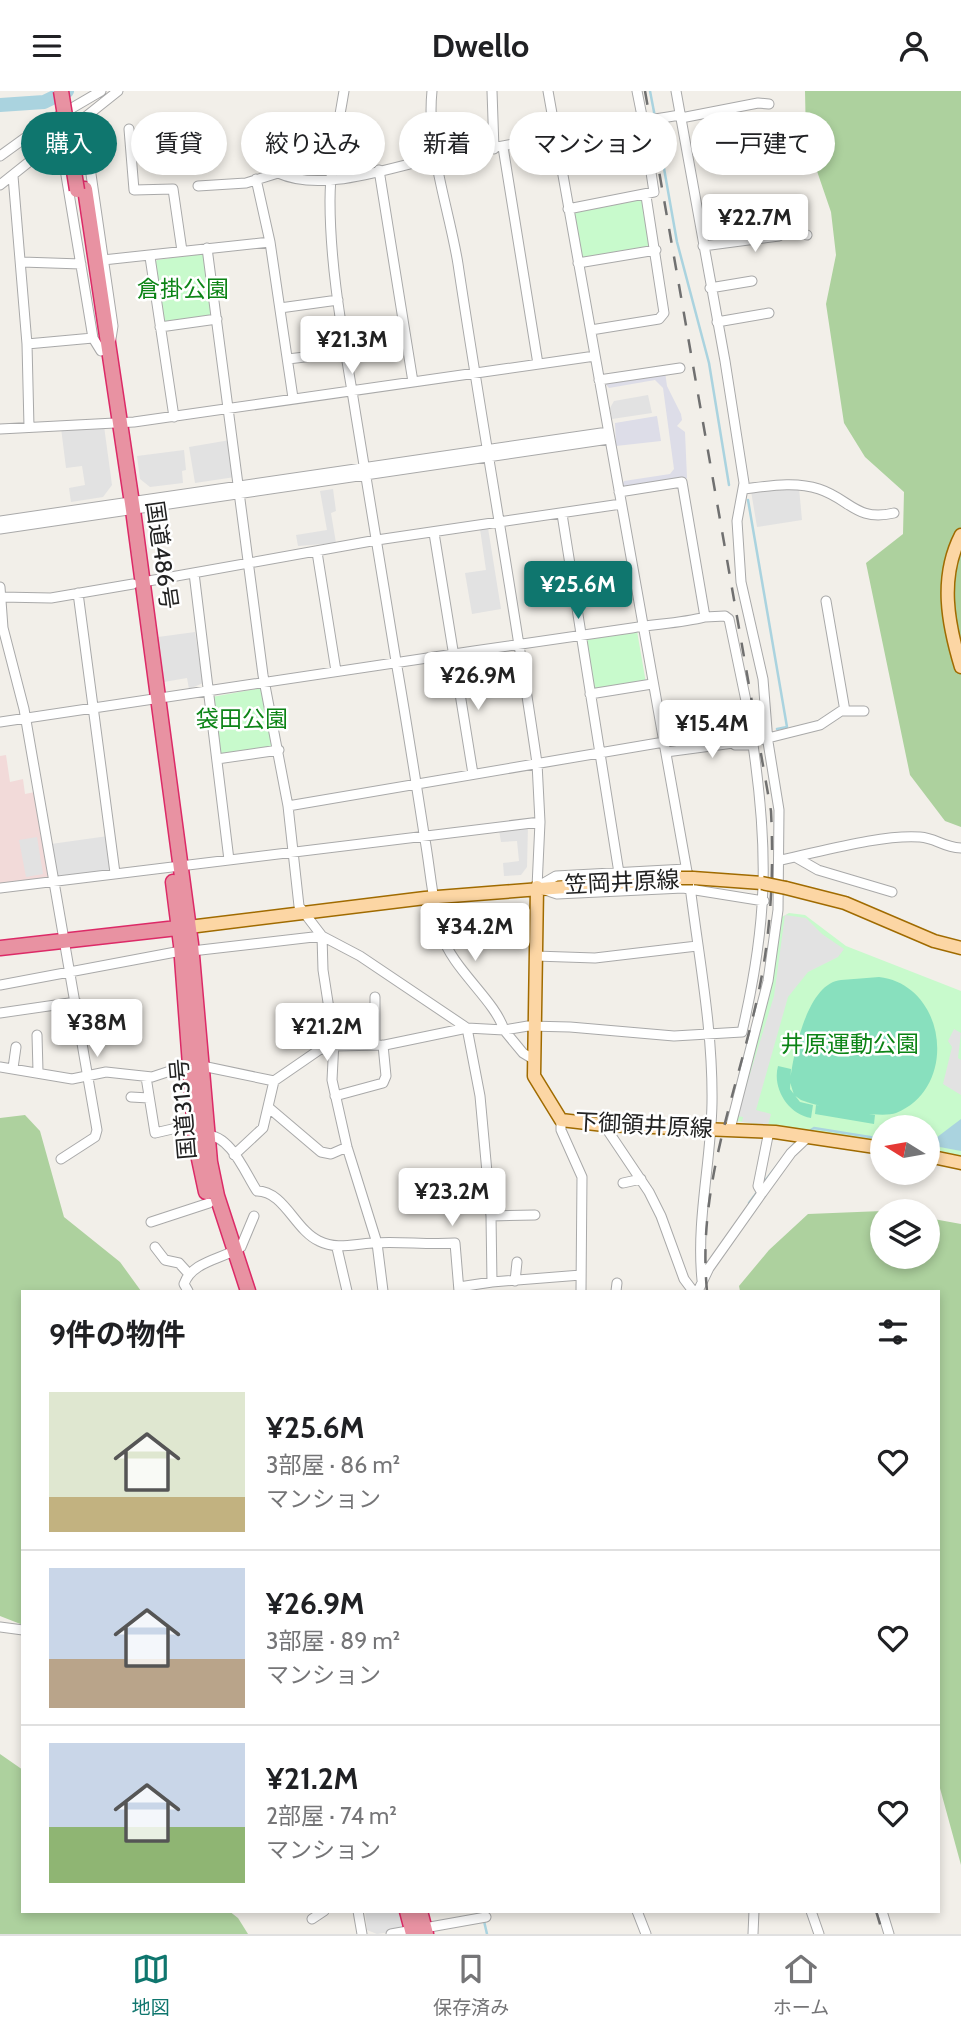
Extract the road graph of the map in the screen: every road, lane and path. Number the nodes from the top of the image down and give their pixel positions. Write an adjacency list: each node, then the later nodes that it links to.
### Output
1 (61, 91): 40 (highway, bridge)
2 (69, 91): 40 (highway)
3 (101, 91): 14 (street)
4 (107, 91): 13 (street)
5 (118, 91): 13 (street)
6 (344, 91): 37 (street)
7 (432, 91): 16 (street)
8 (492, 91): 25 (street)
9 (548, 91): 17 (street)
10 (637, 91): 18 (street)
11 (676, 91): 19 (street)
12 (769, 104): 19 (street)
13 (100, 105): 15 (street)
14 (65, 112)
15 (92, 112)
16 (430, 112)
17 (551, 112)
18 (641, 112)
19 (681, 116): 20 (street); 45 (street)
20 (677, 117)
21 (130, 129): 48 (street)
22 (21, 141): 26 (street)
23 (509, 146): 25 (street)
24 (495, 148): 25 (street)
25 (498, 148): 68 (street)
26 (0, 156)
27 (21, 170): 35 (street)
28 (66, 175): 53 (street)
29 (91, 175): 50 (street)
30 (357, 175): 37 (street)
31 (380, 175): 72 (street)
32 (441, 175): 70 (street)
33 (562, 175): 42 (street)
34 (651, 175): 41 (street)
35 (13, 176): 38 (street); 51 (street)
36 (256, 179): 37 (street); 39 (street); 44 (street)
37 (331, 181): 56 (street)
38 (0, 184)
39 (198, 186)
40 (81, 190): 64 (highway, 国道486号)
41 (646, 195): 42 (street); 47 (street)
42 (568, 209): 52 (street)
43 (807, 235): 45 (street)
44 (270, 242): 46 (street); 57 (street)
45 (703, 246): 55 (street)
46 (207, 248): 48 (street); 59 (street)
47 (656, 250): 52 (street); 62 (street)
48 (182, 251): 49 (street)
49 (150, 257): 50 (street); 61 (street)
50 (103, 260): 64 (street)
51 (22, 262): 53 (street); 63 (street)
52 (578, 263): 62 (street)
53 (81, 264): 64 (street)
54 (752, 281): 55 (street)
55 (710, 288): 60 (street)
56 (338, 300): 57 (street); 65 (street)
57 (280, 308): 67 (street)
58 (769, 313): 60 (street)
59 (217, 319): 61 (street); 75 (street)
60 (717, 322): 83 (street)
61 (160, 327): 76 (street)
62 (591, 330): 66 (street)
63 (27, 344): 64 (street); 78 (street)
64 (101, 346): 77 (highway, 国道486号)
65 (346, 352): 67 (street); 73 (street)
66 (595, 356): 68 (street); 71 (street)
67 (288, 359): 74 (street)
68 (538, 364): 70 (street)
69 (680, 367): 71 (street)
70 (475, 374): 72 (street); 81 (street)
71 (599, 380): 80 (street)
72 (412, 382): 73 (street)
73 (352, 391): 74 (street); 82 (street)
74 (293, 398): 75 (street)
75 (230, 408): 76 (street); 84 (street)
76 (174, 417): 77 (street)
77 (115, 422): 78 (street); 87 (highway, 国道486号)
78 (29, 427): 79 (street)
79 (0, 429)
80 (609, 436): 81 (street); 85 (street)
81 (488, 454): 82 (street); 91 (street)
82 (366, 471): 84 (street); 95 (street)
83 (744, 489): 88 (street); 123 (street)
84 (240, 490): 87 (street); 97 (street)
85 (619, 492): 86 (street); 104 (street)
86 (621, 504): 89 (street); 105 (street)
87 (128, 506): 90 (street); 92 (street); 99 (highway, 国道486号)
88 (894, 513)
89 (562, 514): 91 (street); 107 (street)
90 (0, 521)
91 (498, 522): 93 (street); 108 (street)
92 (0, 529)
93 (434, 533): 95 (street); 109 (street)
94 (961, 535): 111 (main road)
95 (377, 540): 96 (street); 110 (street)
96 (317, 552): 97 (street); 112 (street)
97 (251, 562): 98 (street); 113 (street)
98 (194, 573): 99 (street); 115 (street)
99 (138, 583): 101 (street); 117 (highway, 国道486号)
100 (0, 587): 102 (street)
101 (78, 593): 102 (street); 118 (street)
102 (1, 597): 106 (street)
103 (826, 601): 119 (street)
104 (705, 617): 105 (street); 124 (street)
105 (642, 627): 107 (street); 114 (street)
106 (1, 628): 121 (street)
107 (581, 636): 108 (street); 116 (street)
108 (518, 645): 109 (street); 129 (street)
109 (453, 654): 110 (street); 130 (street)
110 (397, 662): 112 (street); 131 (street)
111 (961, 667)
112 (337, 671): 113 (street)
113 (265, 681): 115 (street); 126 (street)
114 (652, 684): 116 (street); 125 (street)
115 (208, 690): 117 (street); 128 (street)
116 (590, 694): 127 (street)
117 (153, 699): 118 (street); 140 (highway, 国道486号)
118 (94, 708): 121 (street); 141 (street)
119 (845, 711): 120 (street); 123 (street)
120 (864, 711)
121 (25, 719): 122 (street); 144 (street)
122 (0, 722)
123 (768, 737): 124 (street); 139 (street)
124 (731, 742): 125 (street); 149 (street)
125 (665, 747): 127 (street); 143 (street)
126 (279, 750): 128 (street); 132 (street)
127 (600, 753): 129 (street); 142 (street)
128 (216, 759): 138 (street)
129 (537, 763): 130 (street); 133 (street)
130 (473, 774): 131 (street)
131 (416, 784): 132 (street); 134 (street)
132 (288, 806): 136 (street)
133 (540, 822): 134 (street); 145 (street)
134 (425, 835): 136 (street); 148 (street)
135 (961, 848): 137 (street)
136 (294, 853): 138 (street); 150 (street)
137 (795, 857): 139 (street); 147 (street)
138 (229, 860): 140 (street)
139 (781, 860): 159 (street)
140 (175, 867): 141 (street); 151 (highway, 国道486号)
141 (115, 873): 144 (street)
142 (619, 873): 143 (street); 145 (street)
143 (687, 878): 145 (main road, 笠岡井原線); 149 (street); 154 (street); 156 (main road, 笠岡井原線, bridge)
144 (54, 881): 146 (street); 153 (street)
145 (537, 887): 148 (main road, 笠岡井原線); 158 (main road, 下御領井原線)
146 (0, 888)
147 (891, 892)
148 (434, 897): 150 (main road, 笠岡井原線); 167 (street)
149 (764, 901): 159 (street)
150 (302, 913): 151 (main road, 笠岡井原線); 152 (street)
151 (184, 927): 153 (highway); 157 (highway, 国道313号)
152 (322, 936): 157 (street); 166 (street); 171 (street)
153 (65, 940): 155 (highway); 160 (street)
154 (697, 946): 158 (street); 168 (street)
155 (0, 948)
156 (961, 948)
157 (187, 951): 160 (street); 175 (highway, 国道313号)
158 (535, 956): 165 (main road, 下御領井原線)
159 (763, 970): 168 (street); 189 (street)
160 (72, 973): 161 (street); 163 (street)
161 (0, 985)
162 (375, 997): 170 (street)
163 (76, 1002): 164 (street); 178 (street)
164 (0, 1013)
165 (534, 1026): 167 (street); 168 (street); 173 (main road, 下御領井原線)
166 (467, 1028): 167 (street); 170 (street); 207 (street)
167 (504, 1030): 173 (street)
168 (710, 1034): 188 (street)
169 (37, 1035): 177 (street)
170 (379, 1045): 171 (street); 181 (street)
171 (333, 1046): 180 (street); 181 (street)
172 (16, 1047): 176 (street)
173 (533, 1059): 185 (main road, 下御領井原線)
174 (0, 1066): 176 (street)
175 (197, 1067): 179 (street); 180 (street); 186 (highway, 国道313号); 191 (highway, 国道313号)
176 (13, 1068): 177 (street)
177 (38, 1071): 178 (street)
178 (89, 1077): 179 (street); 198 (street)
179 (146, 1077): 183 (street)
180 (274, 1081): 184 (street)
181 (335, 1096): 195 (street)
182 (131, 1097): 183 (street)
183 (149, 1098): 186 (street)
184 (268, 1107): 193 (street); 197 (street)
185 (561, 1120): 187 (main road, 下御領井原線); 215 (street)
186 (194, 1124): 204 (highway, 国道313号)
187 (604, 1125): 188 (main road, 下御領井原線); 201 (street)
188 (711, 1129): 189 (main road, 下御領井原線); 216 (street)
189 (730, 1129): 190 (main road, 下御領井原線)
190 (769, 1131): 192 (main road, 下御領井原線); 203 (street)
191 (206, 1135): 197 (street); 212 (highway, 国道313号)
192 (809, 1136): 194 (main road, 下御領井原線); 203 (street)
193 (312, 1145): 195 (street); 196 (street)
194 (870, 1146)
195 (347, 1147): 209 (street)
196 (304, 1153)
197 (234, 1155): 211 (street)
198 (61, 1159)
199 (940, 1159): 200 (main road)
200 (961, 1163)
201 (641, 1179): 202 (street); 226 (street)
202 (623, 1183)
203 (761, 1190): 216 (street)
204 (209, 1203): 208 (street); 212 (highway, 国道313号)
205 (535, 1215): 207 (street)
206 (254, 1216): 212 (street)
207 (491, 1216): 218 (street)
208 (151, 1222)
209 (377, 1243): 211 (street); 219 (street); 224 (street)
210 (155, 1247): 214 (street)
211 (337, 1248): 223 (street)
212 (229, 1253): 214 (street); 221 (highway, 国道313号); 222 (highway, 国道313号)
213 (517, 1262): 217 (street)
214 (188, 1274): 220 (street)
215 (581, 1275): 217 (street); 225 (street)
216 (702, 1280): 227 (street)
217 (516, 1281): 218 (street)
218 (497, 1285): 219 (street)
219 (459, 1289)
220 (187, 1290)
221 (238, 1290)
222 (248, 1290)
223 (347, 1290)
224 (383, 1290)
225 (581, 1290)
226 (693, 1290)
227 (695, 1290)
228 (0, 1627): 229 (street)
229 (21, 1630)
230 (321, 1913): 239 (street)
231 (358, 1913): 241 (street)
232 (408, 1913): 240 (highway)
233 (420, 1913): 240 (highway)
234 (638, 1913): 243 (street)
235 (754, 1913): 244 (street)
236 (812, 1913): 245 (street)
237 (883, 1913): 246 (street)
238 (484, 1918): 240 (street)
239 (312, 1919)
240 (419, 1932): 242 (street)
241 (362, 1934)
242 (391, 1934)
243 (646, 1934)
244 (753, 1934)
245 (819, 1934)
246 (889, 1934)

